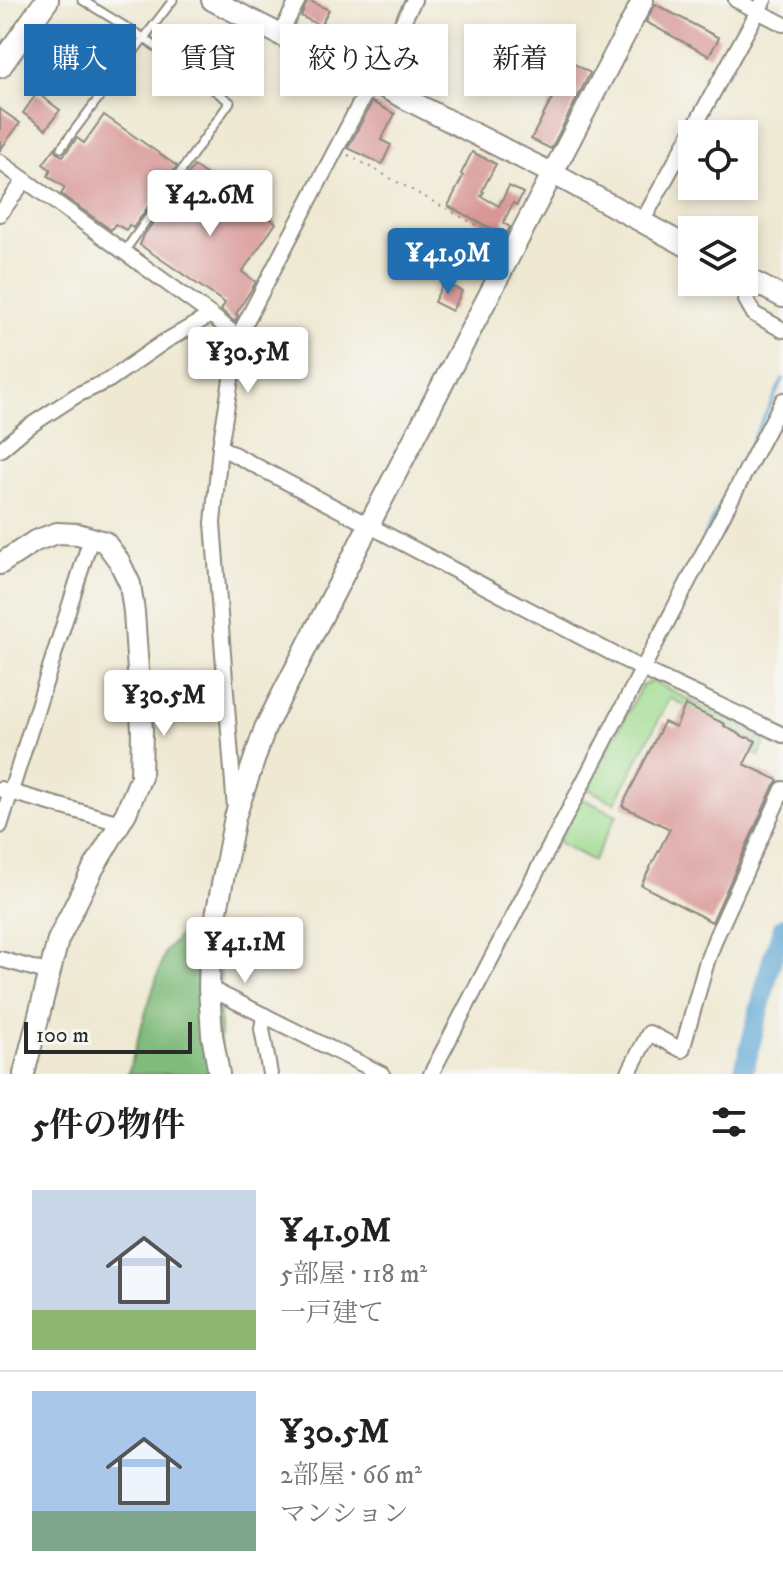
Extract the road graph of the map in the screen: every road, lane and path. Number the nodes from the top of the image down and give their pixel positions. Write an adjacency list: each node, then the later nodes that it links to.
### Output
1 (47, 0): 16 (main road)
2 (82, 0): 14 (lane)
3 (173, 0): 14 (lane)
4 (212, 0): 13 (street)
5 (298, 0): 10 (street)
6 (414, 0): 11 (street)
7 (643, 0): 23 (street)
8 (736, 0): 9 (street)
9 (761, 6): 12 (street); 26 (street)
10 (285, 24)
11 (401, 24)
12 (783, 24)
13 (280, 34)
14 (144, 38): 15 (lane); 20 (lane)
15 (152, 44)
16 (0, 66)
17 (222, 96): 29 (lane)
18 (363, 96): 21 (street)
19 (400, 96): 23 (street)
20 (61, 148)
21 (336, 149): 28 (path); 35 (street)
22 (0, 162): 24 (street)
23 (553, 174): 26 (street); 28 (street)
24 (25, 180): 25 (street); 29 (street)
25 (0, 214)
26 (642, 222): 27 (street)
27 (678, 241)
28 (515, 246): 39 (street)
29 (124, 252): 33 (street)
30 (758, 284): 32 (street)
31 (746, 296): 34 (street)
32 (783, 297)
33 (211, 315): 35 (street); 38 (street)
34 (783, 330)
35 (238, 337): 37 (street)
36 (783, 400): 42 (street)
37 (220, 447): 39 (street); 46 (street)
38 (0, 450)
39 (369, 525): 42 (street); 46 (street)
40 (91, 538): 41 (street); 45 (street); 47 (street)
41 (0, 564)
42 (642, 669): 43 (street); 57 (street)
43 (783, 735)
44 (783, 789): 58 (street)
45 (5, 790): 47 (street); 48 (street)
46 (235, 817): 51 (street)
47 (120, 823): 50 (street)
48 (0, 826)
49 (0, 959): 50 (street)
50 (50, 973): 53 (street)
51 (209, 988): 52 (street); 54 (street)
52 (264, 1015): 55 (street); 56 (street)
53 (24, 1074)
54 (219, 1074)
55 (270, 1074)
56 (382, 1074)
57 (431, 1074)
58 (628, 1074)

